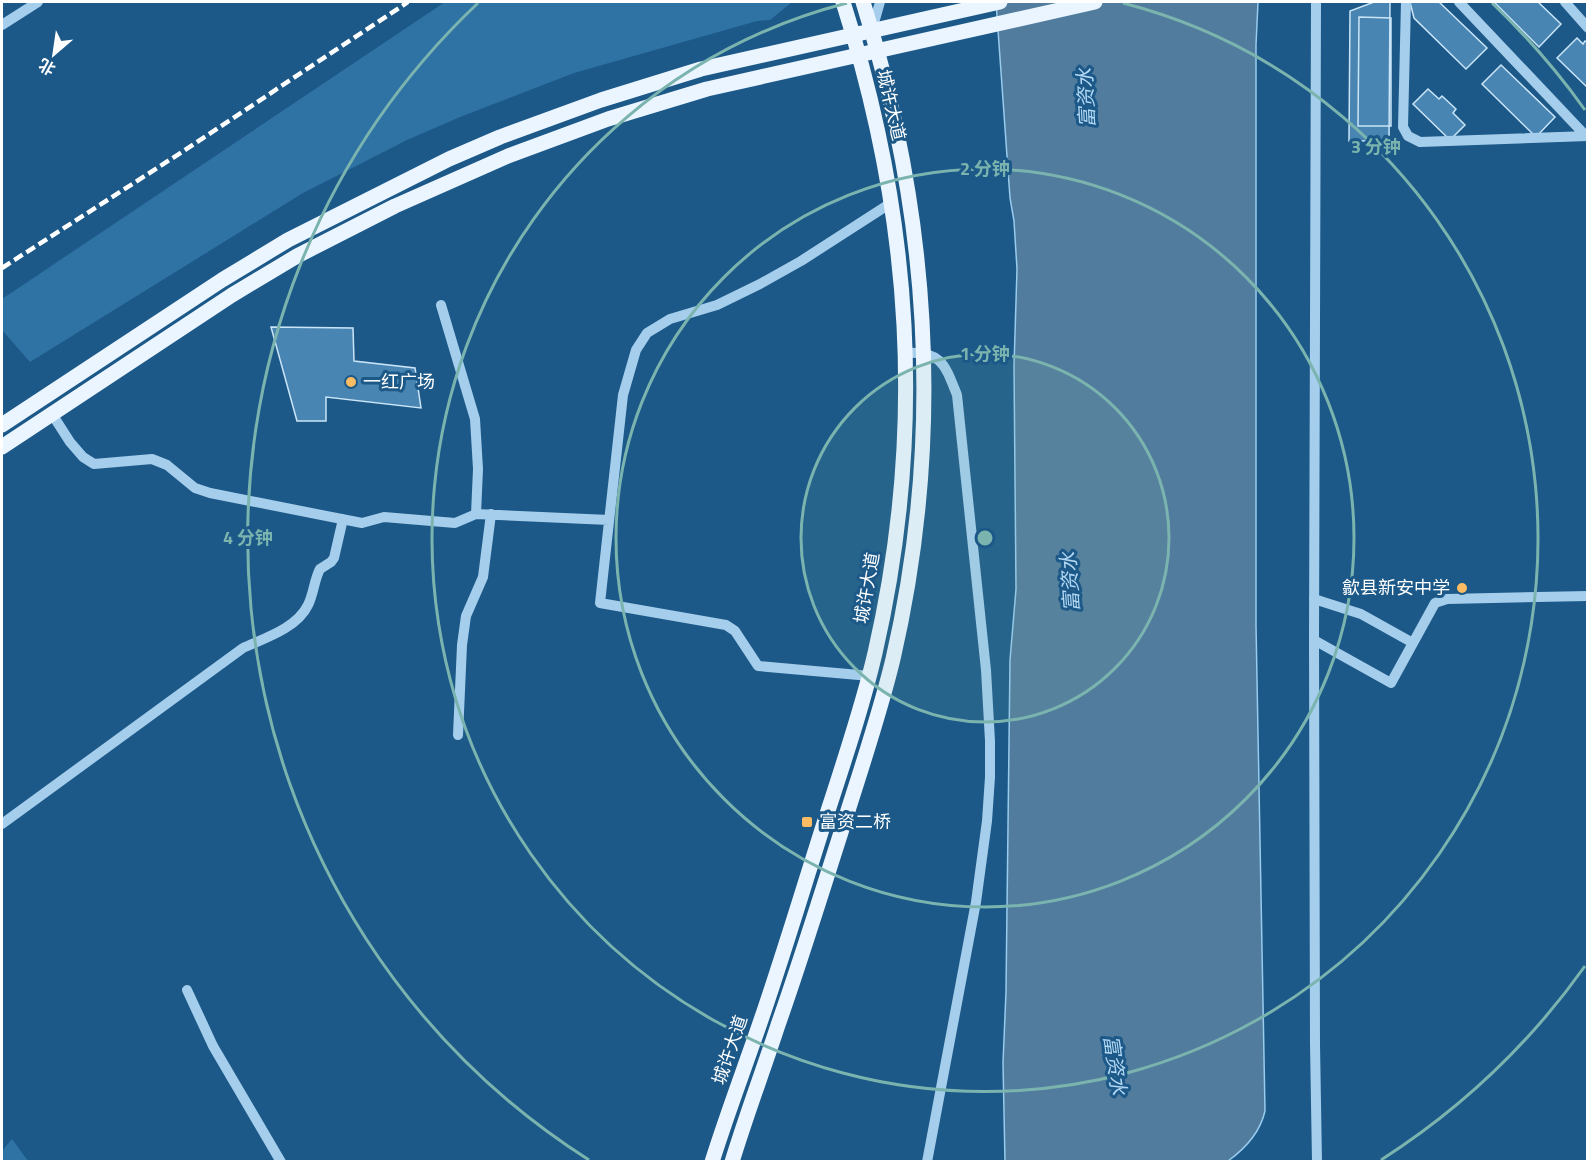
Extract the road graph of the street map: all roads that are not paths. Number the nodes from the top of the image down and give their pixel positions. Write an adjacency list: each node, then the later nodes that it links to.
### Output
1 (38, 2): 11 (street)
2 (843, 2): 14 (main road, 城许大道)
3 (863, 2): 13 (main road, 城许大道)
4 (880, 2): 13 (street)
5 (1000, 2): 13 (main road)
6 (1095, 2): 15 (main road)
7 (1316, 2): 30 (street)
8 (1406, 2): 17 (street)
9 (1459, 2): 17 (street)
10 (1565, 2): 12 (street)
11 (2, 25)
12 (1587, 28)
13 (872, 30): 14 (main road); 15 (main road, 城许大道)
14 (854, 34): 16 (main road, 城许大道); 23 (main road)
15 (877, 50): 16 (main road); 20 (main road, 城许大道)
16 (859, 54): 18 (main road, 城许大道); 22 (main road)
17 (1587, 136)
18 (891, 203): 21 (main road, 城许大道); 28 (street)
19 (441, 304): 25 (street)
20 (924, 352): 21 (street); 39 (main road, 城许大道); 40 (street)
21 (906, 353): 33 (main road, 城许大道)
22 (52, 414): 24 (main road); 27 (street)
23 (2, 425)
24 (2, 447)
25 (476, 514): 26 (street); 27 (street)
26 (491, 514): 28 (street); 34 (street)
27 (343, 519): 35 (street)
28 (609, 520): 33 (street)
29 (1587, 596): 32 (street)
30 (1314, 599): 31 (street); 32 (street)
31 (1314, 640): 32 (street); 41 (street)
32 (1413, 643)
33 (870, 676): 38 (main road, 城许大道)
34 (458, 735)
35 (2, 824)
36 (187, 990): 37 (street)
37 (281, 1161)
38 (712, 1161)
39 (732, 1161)
40 (927, 1161)
41 (1317, 1161)

